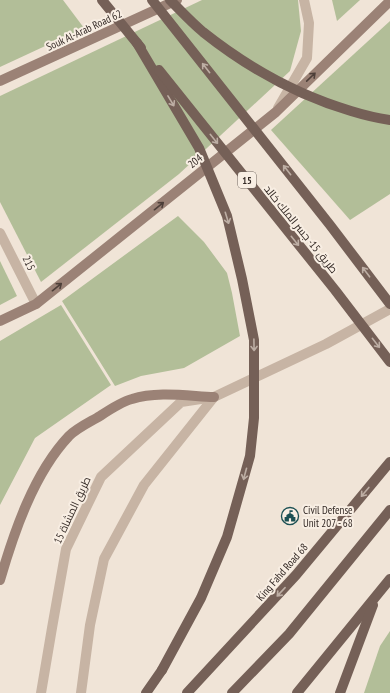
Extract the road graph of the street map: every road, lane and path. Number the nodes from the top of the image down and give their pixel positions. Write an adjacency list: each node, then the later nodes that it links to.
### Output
1 (102, 0): 7 (main road, طريق 15- جسر الملك خالد / 15, bridge)
2 (152, 0): 13 (main road, one-way to 2, bridge)
3 (170, 0): 10 (main road, bridge)
4 (177, 0): 8 (main road, Souk Al-Arab Road 62)
5 (304, 0): 9 (street)
6 (390, 1): 9 (main road, 204, one-way to 6)
7 (137, 43): 16 (main road, طريق 15- جسر الملك خالد / 15, one-way to 16, bridge); 25 (main road, one-way to 25, bridge)
8 (0, 81)
9 (276, 112): 12 (main road, 204, one-way to 9)
10 (390, 120)
11 (0, 233): 12 (street, 215)
12 (36, 304): 15 (main road, 204)
13 (390, 304)
14 (390, 309): 17 (street, طريق المشاة 15)
15 (0, 321)
16 (390, 362)
17 (214, 397): 21 (main road); 23 (street, طريق المشاة 15); 24 (street, طريق المشاة 15)
18 (390, 462): 26 (main road, King Fahd Road 68, one-way to 26)
19 (390, 510): 27 (main road)
20 (390, 579): 22 (main road)
21 (0, 580)
22 (376, 596): 28 (main road); 29 (main road)
23 (41, 693)
24 (81, 693)
25 (146, 693)
26 (187, 693)
27 (232, 693)
28 (297, 693)
29 (340, 693)

